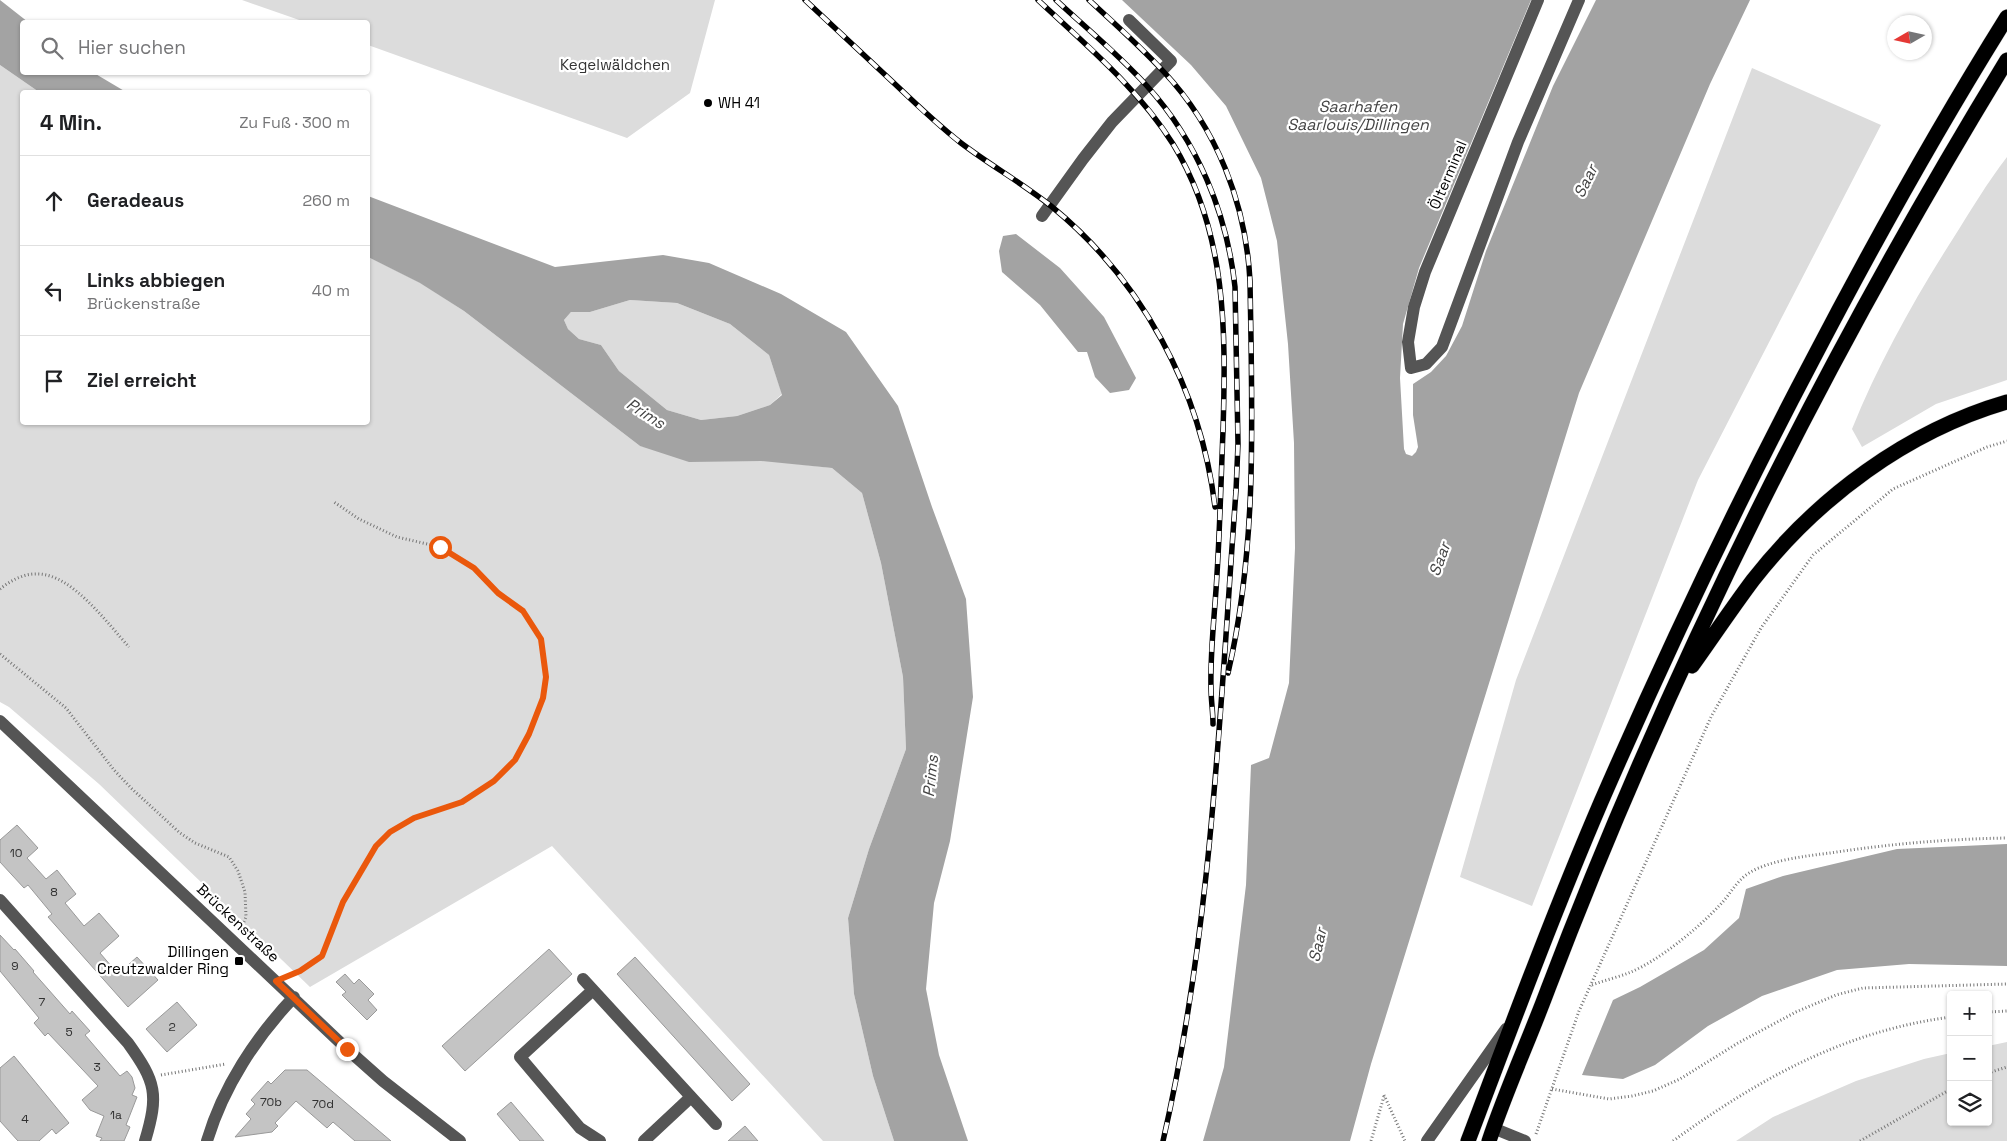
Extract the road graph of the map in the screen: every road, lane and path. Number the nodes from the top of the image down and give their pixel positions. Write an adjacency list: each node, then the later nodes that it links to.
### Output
1 (1538, 0): 2 (street, Ölterminal)
2 (1579, 0)
3 (2007, 17): 27 (highway)
4 (1130, 20): 6 (street)
5 (2007, 60): 13 (highway)
6 (1042, 216)
7 (2007, 402): 13 (highway)
8 (2007, 440): 21 (path)
9 (334, 502): 19 (path)
10 (0, 589): 11 (path)
11 (129, 647)
12 (0, 654): 17 (path)
13 (1672, 694): 36 (highway)
14 (0, 721): 17 (street, Brückenstraße)
15 (2007, 838): 21 (path)
16 (0, 900): 31 (street)
17 (236, 944): 19 (street, Brückenstraße)
18 (583, 979): 22 (street)
19 (276, 981): 23 (street, Brückenstraße)
20 (2007, 984): 32 (path)
21 (1592, 985): 32 (path)
22 (593, 990): 34 (street); 40 (street)
23 (294, 997): 28 (street); 39 (street, Brückenstraße)
24 (2007, 1010): 25 (path)
25 (1992, 1012)
26 (1947, 1018): 48 (path)
27 (1514, 1019): 44 (street); 45 (highway)
28 (245, 1061): 31 (path); 38 (street)
29 (2007, 1067): 30 (path)
30 (1992, 1072)
31 (150, 1077): 37 (street)
32 (1552, 1089): 47 (path)
33 (1947, 1091): 49 (path)
34 (691, 1098): 35 (street); 41 (street)
35 (716, 1124)
36 (1491, 1135): 46 (street)
37 (145, 1141)
38 (207, 1141)
39 (460, 1141)
40 (600, 1141)
41 (644, 1141)
42 (1371, 1141): 43 (path)
43 (1405, 1141)
44 (1427, 1141)
45 (1468, 1141)
46 (1525, 1141)
47 (1536, 1141)
48 (1673, 1141)
49 (1860, 1141)

